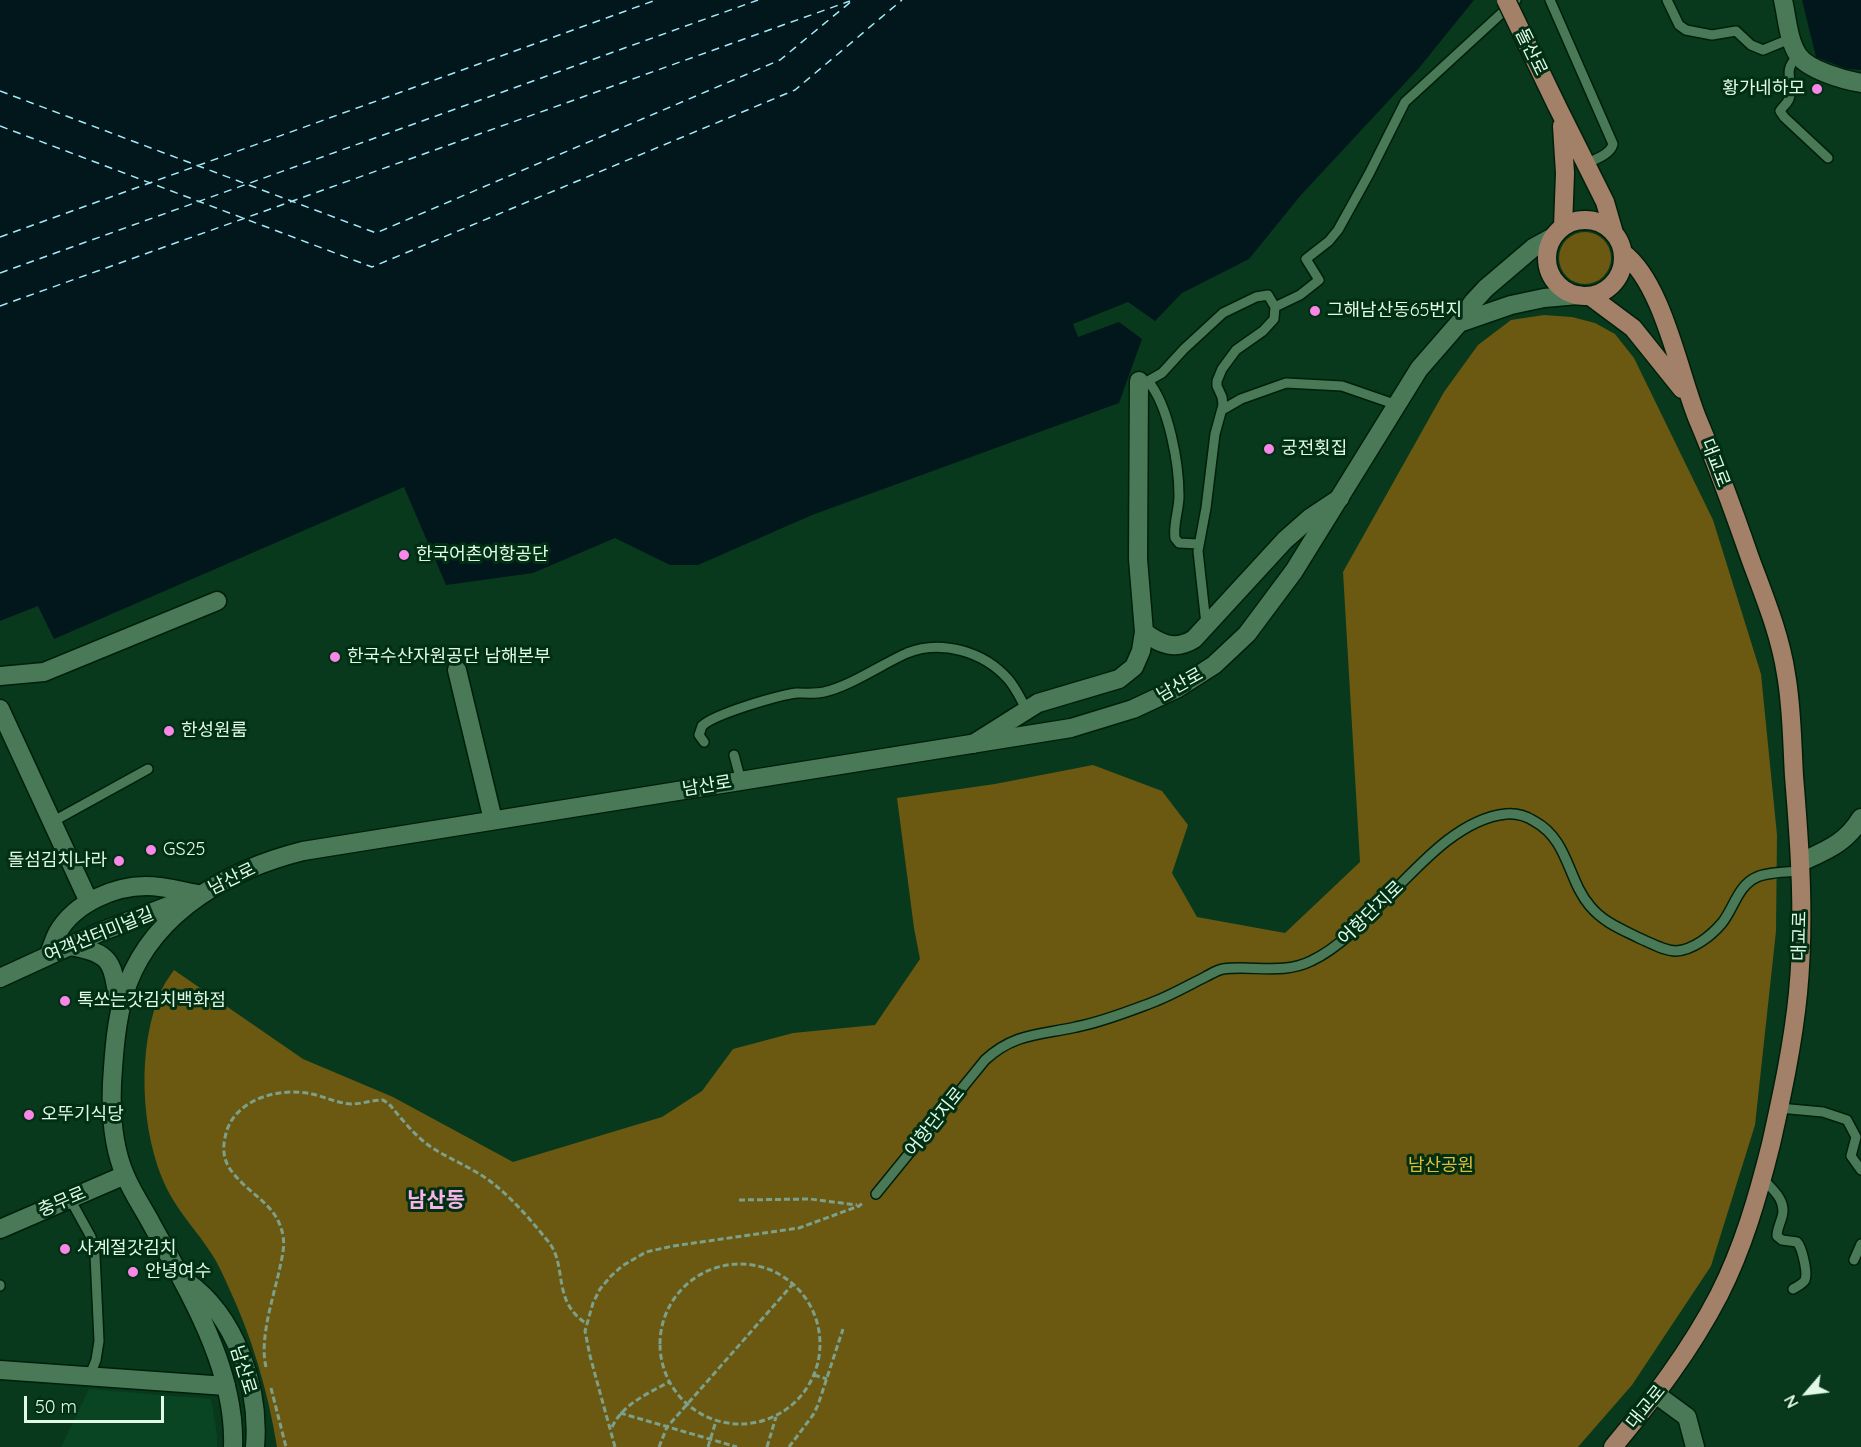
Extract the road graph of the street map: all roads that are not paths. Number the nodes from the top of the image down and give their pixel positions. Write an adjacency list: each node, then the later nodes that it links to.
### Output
1 (1506, 0): 9 (main road, 돌산로, bridge)
2 (1516, 0): 16 (lane)
3 (1550, 0): 11 (lane)
4 (1667, 0): 6 (lane)
5 (1783, 0): 6 (street)
6 (1792, 38): 7 (street)
7 (1798, 56): 8 (street); 10 (lane)
8 (1861, 83)
9 (1558, 108): 11 (main road, 대교로); 12 (main road, 대교로)
10 (1828, 158)
11 (1586, 164): 13 (main road, 대교로)
12 (1558, 232): 13 (main road); 15 (main road, 대교로); 17 (street, 남산로)
13 (1614, 233): 14 (main road, 대교로)
14 (1623, 253): 15 (main road); 19 (main road, 대교로)
15 (1584, 296): 17 (street); 19 (main road, 대교로)
16 (1275, 307): 18 (lane); 21 (lane)
17 (1459, 323): 20 (street, 남산로)
18 (1144, 381): 23 (lane); 26 (street)
19 (1689, 398): 39 (main road, 대교로)
20 (1397, 405): 21 (lane); 22 (street, 남산로)
21 (1222, 410): 23 (lane)
22 (1341, 497): 25 (street); 32 (street, 남산로)
23 (1198, 544): 25 (lane)
24 (217, 601): 28 (street)
25 (1206, 627): 26 (street)
26 (1144, 632): 30 (street)
27 (457, 670): 37 (street)
28 (0, 676)
29 (0, 709): 38 (street, 여객선터미널길)
30 (1027, 710): 31 (lane); 32 (street)
31 (704, 742)
32 (973, 744): 35 (street, 남산로)
33 (734, 755): 35 (lane)
34 (148, 769): 38 (lane)
35 (741, 781): 37 (street, 남산로)
36 (1861, 818): 39 (street, 어항단지로)
37 (493, 820): 40 (street, 남산로)
38 (52, 822): 41 (street, 여객선터미널길)
39 (1801, 867): 46 (main road, 대교로); 50 (lane, 어항단지로)
40 (200, 894): 41 (street); 42 (street, 여객선터미널길); 45 (street, 남산로)
41 (89, 903): 43 (street)
42 (70, 946): 43 (street, 여객선터미널길); 45 (street)
43 (49, 954): 44 (street, 여객선터미널길)
44 (0, 978)
45 (120, 1012): 48 (street, 남산로)
46 (1779, 1108): 47 (lane); 49 (main road, 대교로)
47 (1861, 1170)
48 (125, 1175): 51 (street, 충무로); 55 (street, 남산로)
49 (1762, 1178): 56 (lane); 60 (main road, 대교로)
50 (876, 1194)
51 (70, 1199): 52 (street, 충무로); 58 (lane)
52 (0, 1229)
53 (1861, 1244): 54 (lane)
54 (1854, 1260)
55 (181, 1277): 59 (street, 남산로); 62 (street, 남산로)
56 (1792, 1289)
57 (0, 1370): 58 (street)
58 (90, 1375): 59 (street)
59 (226, 1386): 61 (street, 남산로)
60 (1657, 1395): 63 (main road, 대교로); 64 (street)
61 (233, 1447)
62 (255, 1447)
63 (1612, 1447)
64 (1695, 1447)

